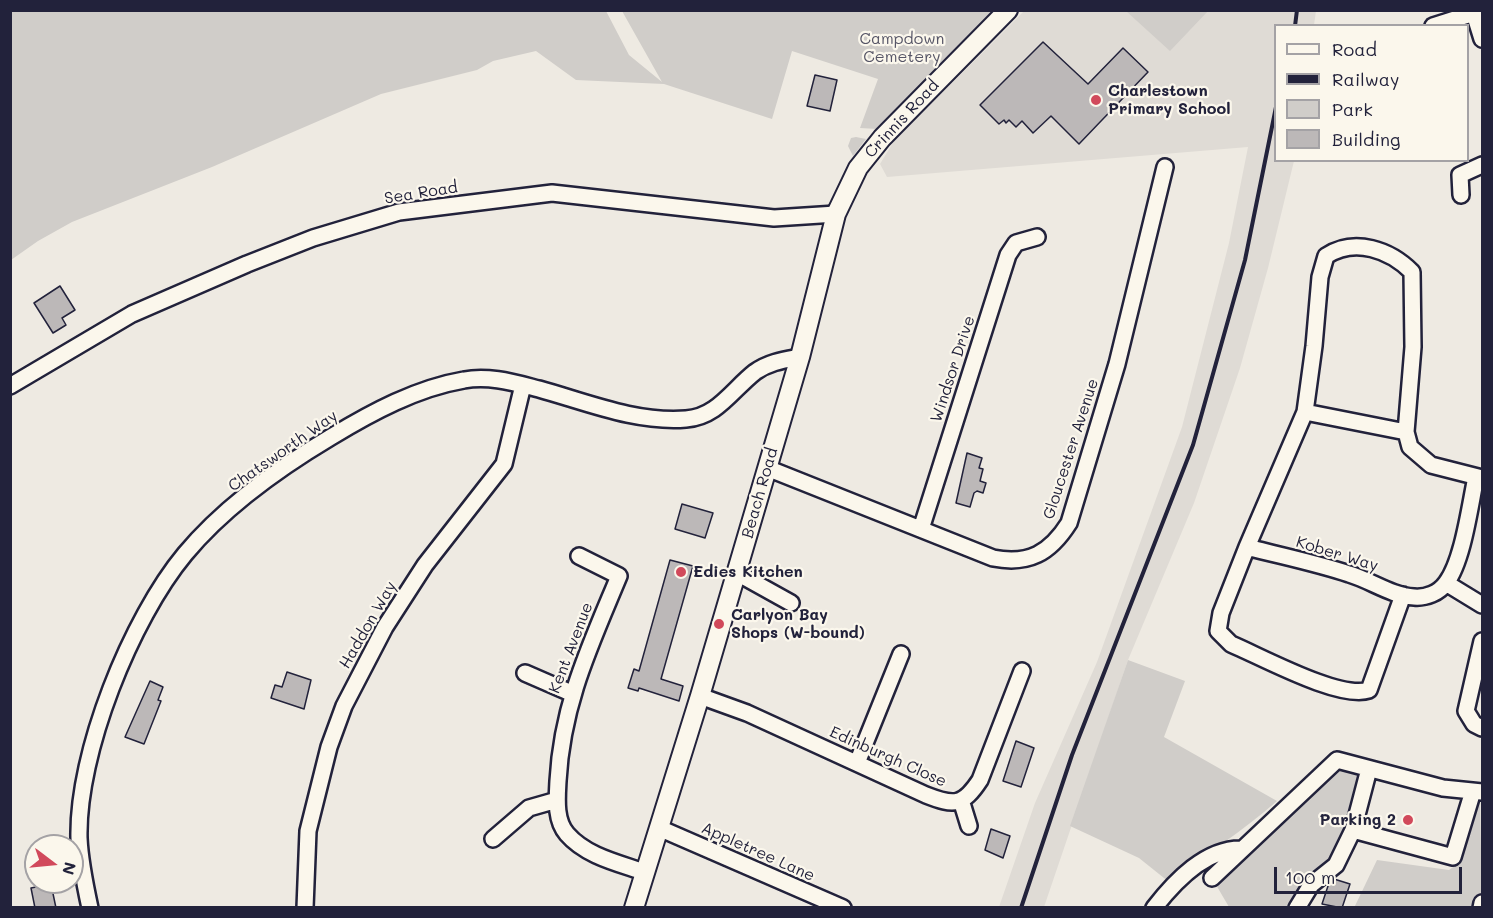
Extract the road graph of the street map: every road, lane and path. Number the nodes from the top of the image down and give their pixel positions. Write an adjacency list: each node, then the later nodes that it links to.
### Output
1 (1008, 10): 8 (street, Crinnis Road)
2 (1473, 12): 3 (street); 4 (street)
3 (1439, 24)
4 (1482, 39)
5 (1482, 165): 7 (street)
6 (1165, 167): 17 (street, Gloucester Avenue)
7 (1461, 195)
8 (836, 214): 10 (street, Beach Road); 12 (street, Sea Road)
9 (1037, 237): 17 (street, Windsor Drive)
10 (800, 357): 11 (street, Chatsworth Way); 15 (street, Beach Road)
11 (523, 385): 44 (street, Chatsworth Way); 45 (street, Haddon Way)
12 (10, 386)
13 (1305, 412): 14 (street); 14 (street); 18 (street)
14 (1406, 432): 16 (street)
15 (767, 468): 17 (street, Gloucester Avenue); 20 (street, Beach Road)
16 (1479, 478): 21 (street)
17 (921, 529)
18 (1246, 547): 22 (street, Kober Way); 22 (street)
19 (579, 556): 29 (street, Kent Avenue)
20 (737, 573): 23 (street); 30 (street, Beach Road)
21 (1446, 583): 22 (street, Kober Way); 24 (street)
22 (1403, 595)
23 (791, 603)
24 (1482, 605)
25 (1482, 641): 31 (street)
26 (901, 654): 32 (street)
27 (1022, 671): 36 (street, Edinburgh Close)
28 (525, 673): 29 (street)
29 (571, 693): 35 (street, Kent Avenue)
30 (700, 696): 32 (street, Edinburgh Close); 38 (street, Beach Road)
31 (1482, 728)
32 (857, 763): 36 (street, Edinburgh Close)
33 (1369, 769): 34 (street); 39 (street); 41 (street)
34 (1479, 788): 39 (street)
35 (556, 800): 40 (street); 42 (street, Kent Avenue)
36 (961, 800): 37 (street)
37 (969, 826)
38 (660, 828): 42 (street, Beach Road); 47 (street, Appletree Lane)
39 (1353, 830): 49 (street)
40 (493, 839)
41 (1242, 849): 43 (street); 48 (street)
42 (644, 872): 46 (street, Beach Road)
43 (1212, 878)
44 (90, 908)
45 (305, 908)
46 (634, 908)
47 (843, 908)
48 (1154, 908)
49 (1298, 908)

